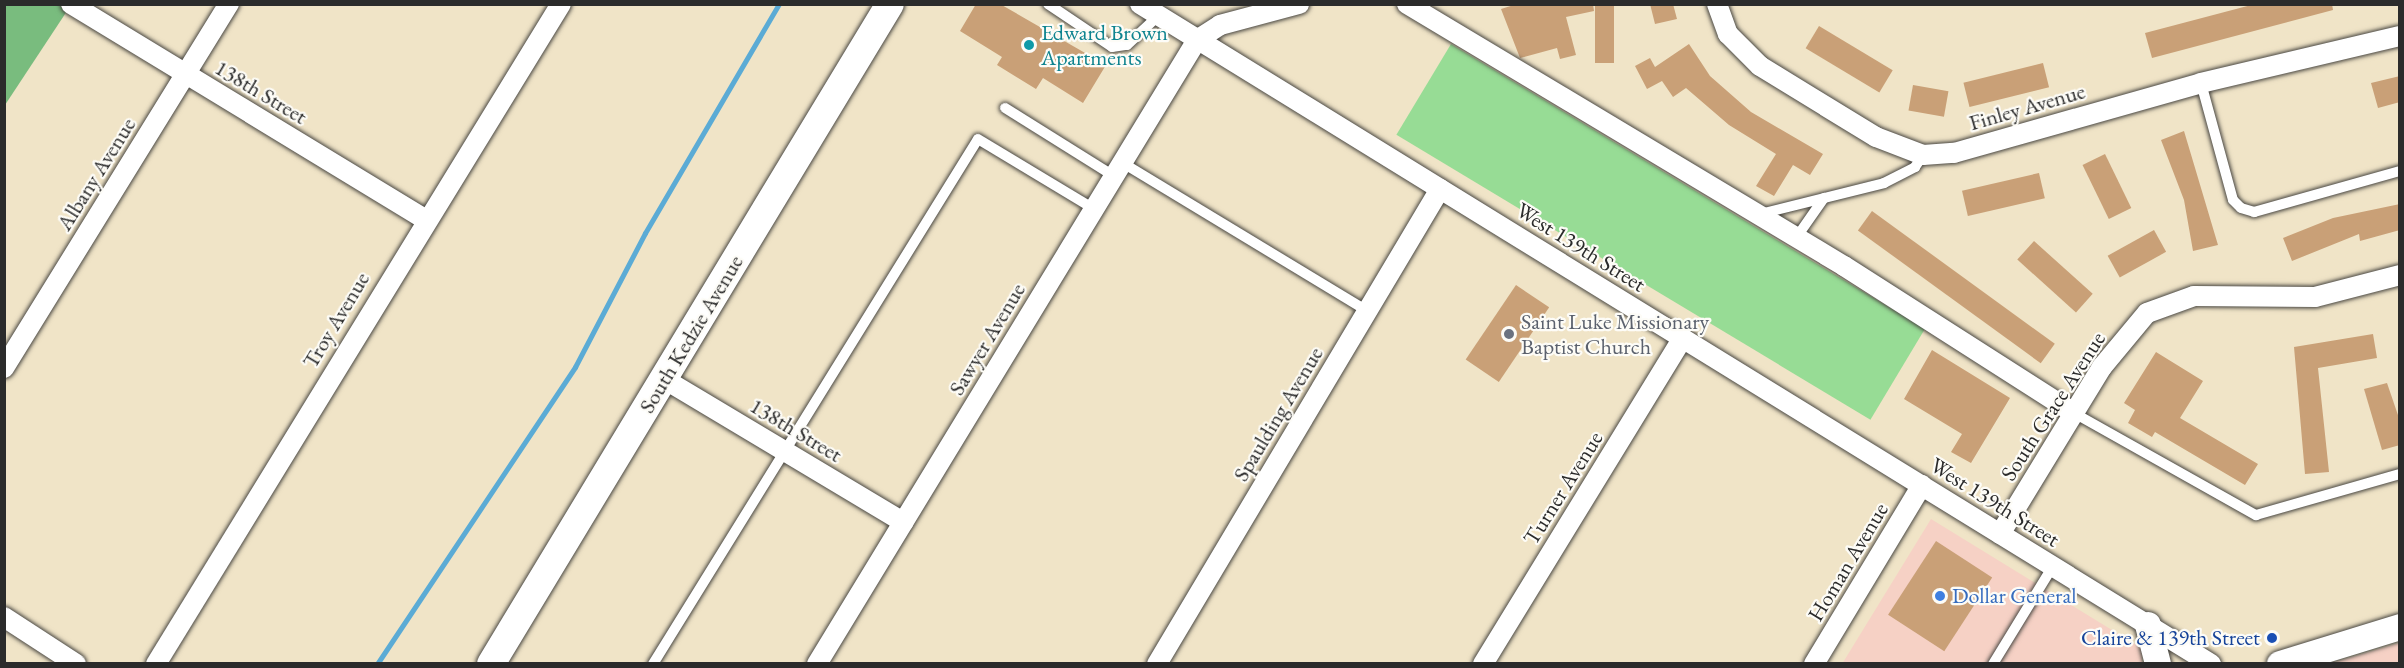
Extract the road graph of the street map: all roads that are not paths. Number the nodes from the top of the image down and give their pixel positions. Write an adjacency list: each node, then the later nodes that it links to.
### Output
1 (71, 4): 13 (street, 138th Street)
2 (229, 4): 13 (street, Albany Avenue)
3 (561, 4): 23 (street, Troy Avenue)
4 (890, 4): 29 (main road, South Kedzie Avenue)
5 (1048, 4): 10 (lane)
6 (1140, 4): 10 (street, West 139th Street)
7 (1299, 4): 12 (street)
8 (1407, 4): 22 (street)
9 (1717, 4): 16 (street, Finley Avenue)
10 (1158, 16): 12 (street, West 139th Street)
11 (2400, 36): 14 (street, Finley Avenue)
12 (1197, 40): 17 (street, Sawyer Avenue); 19 (street, West 139th Street)
13 (186, 74): 23 (street, 138th Street); 28 (street, Albany Avenue)
14 (2201, 83): 16 (street, Finley Avenue); 18 (lane)
15 (1005, 108): 17 (lane)
16 (1923, 155): 20 (lane)
17 (1118, 169): 21 (street, Sawyer Avenue); 26 (lane)
18 (2400, 171)
19 (1440, 189): 26 (street, Spaulding Avenue); 27 (street, West 139th Street)
20 (1824, 198): 22 (lane); 24 (lane)
21 (1094, 209): 31 (lane); 34 (street, Sawyer Avenue)
22 (1757, 215): 24 (street)
23 (426, 220): 41 (street, Troy Avenue)
24 (1796, 238): 30 (street)
25 (2400, 275): 30 (street, South Grace Avenue)
26 (1367, 311): 45 (street, Spaulding Avenue)
27 (1683, 338): 33 (street, West 139th Street); 46 (street, Turner Avenue)
28 (4, 368)
29 (664, 379): 31 (street, 138th Street); 42 (main road, South Kedzie Avenue)
30 (2074, 413): 32 (lane); 35 (street, South Grace Avenue)
31 (788, 453): 34 (street, 138th Street); 43 (lane)
32 (2400, 474)
33 (1922, 485): 35 (street, West 139th Street); 47 (street, Homan Avenue)
34 (903, 522): 44 (street, Sawyer Avenue)
35 (2001, 534): 36 (street, West 139th Street)
36 (2053, 566): 38 (street, West 139th Street); 48 (lane)
37 (4, 617): 40 (street)
38 (2148, 625): 49 (street); 50 (street, West 139th Street)
39 (2400, 627): 51 (street)
40 (76, 663)
41 (156, 663)
42 (491, 663)
43 (653, 663)
44 (817, 663)
45 (1156, 663)
46 (1483, 663)
47 (1814, 663)
48 (1992, 663)
49 (2158, 663)
50 (2211, 663)
51 (2280, 663)

